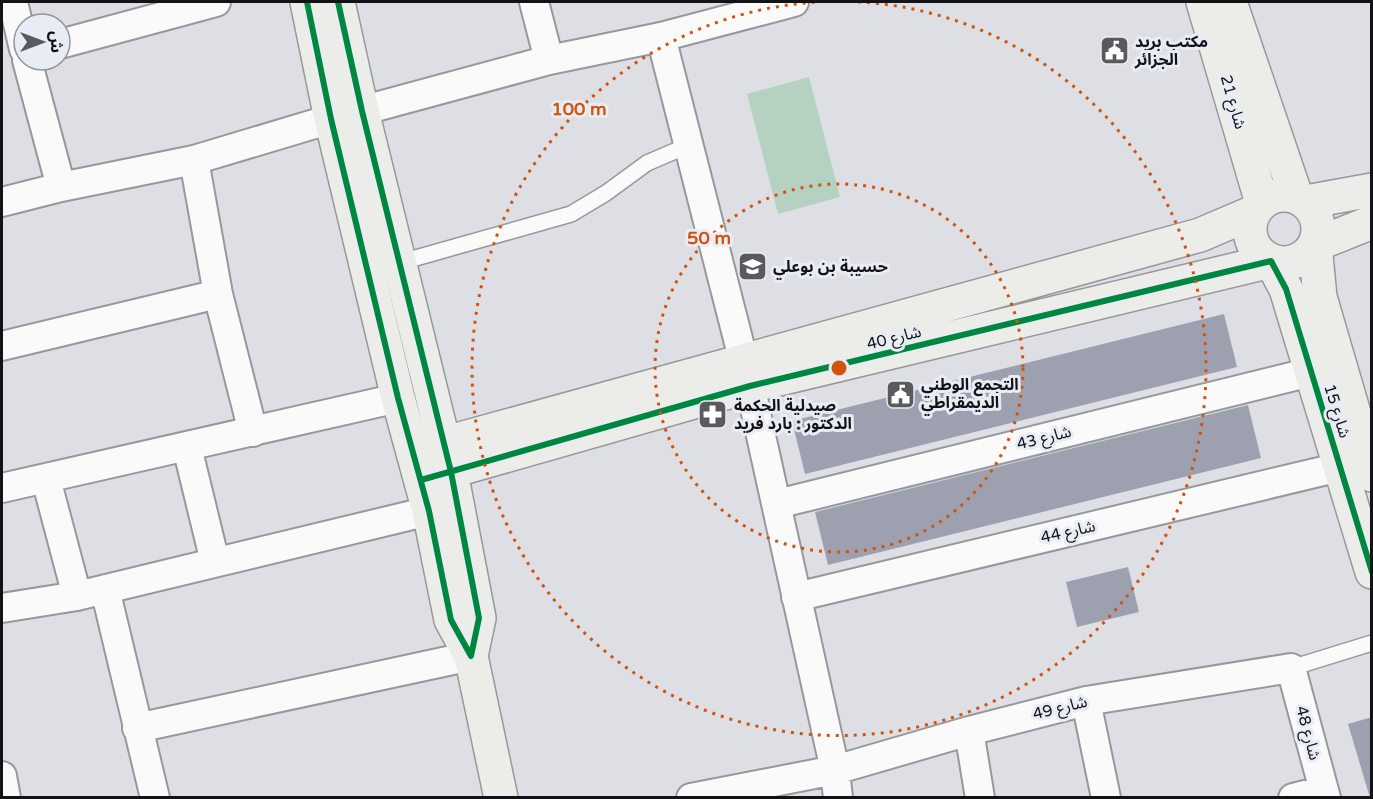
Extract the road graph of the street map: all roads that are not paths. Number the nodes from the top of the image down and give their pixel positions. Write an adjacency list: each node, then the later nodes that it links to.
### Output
1 (216, 2): 8 (street)
2 (307, 2): 13 (street)
3 (338, 2): 13 (street)
4 (534, 2): 11 (street)
5 (794, 2): 9 (street)
6 (1203, 2): 20 (street, شارع 21)
7 (1230, 2): 18 (street, شارع 21)
8 (160, 9): 10 (street)
9 (661, 37): 11 (street); 14 (street)
10 (72, 40)
11 (549, 60): 13 (street)
12 (30, 72): 16 (street)
13 (346, 115): 15 (street); 24 (street); 29 (street)
14 (688, 145): 24 (lane); 28 (street)
15 (194, 160): 16 (street); 25 (street)
16 (61, 187): 19 (street)
17 (1371, 190): 18 (street)
18 (1301, 199): 20 (street); 22 (street)
19 (2, 202)
20 (1258, 207): 23 (street); 28 (street, شارع 40)
21 (1371, 222): 22 (street)
22 (1315, 245): 23 (street); 34 (street, شارع 15)
23 (1271, 261): 27 (street, شارع 15); 28 (street, شارع 40)
24 (398, 263): 32 (street)
25 (218, 294): 26 (street); 30 (street)
26 (2, 346)
27 (1311, 372): 33 (street, شارع 15); 37 (street, شارع 43)
28 (746, 373): 32 (street, شارع 40); 37 (street)
29 (398, 398): 30 (street); 32 (street)
30 (253, 432): 31 (street)
31 (187, 447): 35 (street); 39 (street)
32 (432, 462): 38 (street); 46 (street)
33 (1340, 467): 40 (street, شارع 15); 43 (street, شارع 44)
34 (1371, 475)
35 (46, 479): 36 (street); 42 (street)
36 (2, 488)
37 (777, 504): 43 (street)
38 (429, 511): 39 (street); 46 (street)
39 (215, 562): 41 (street)
40 (1371, 572)
41 (105, 589): 42 (street); 49 (street)
42 (77, 596): 44 (street)
43 (796, 597): 52 (street)
44 (2, 609)
45 (1371, 643): 47 (lane)
46 (471, 656): 49 (street); 56 (street)
47 (1291, 668): 48 (street, شارع 49); 53 (street, شارع 48)
48 (1086, 701): 50 (street, شارع 49); 59 (street)
49 (137, 728): 55 (street)
50 (969, 731): 52 (street, شارع 49); 58 (street)
51 (2, 776): 54 (street)
52 (836, 784): 57 (street, شارع 49)
53 (1325, 794): 60 (street)
54 (6, 798)
55 (155, 798)
56 (501, 798)
57 (691, 798)
58 (980, 798)
59 (1106, 798)
60 (1293, 798)

